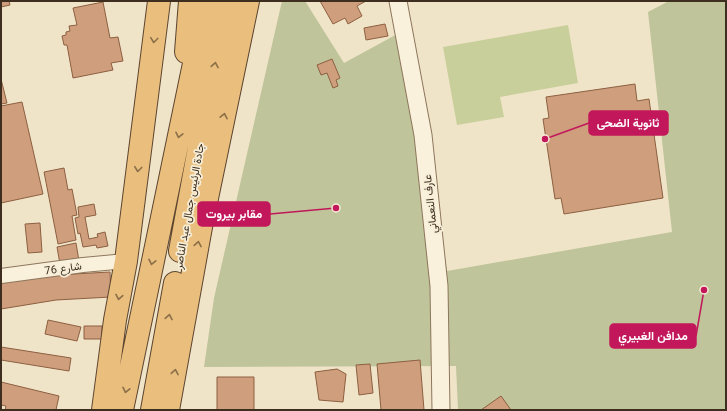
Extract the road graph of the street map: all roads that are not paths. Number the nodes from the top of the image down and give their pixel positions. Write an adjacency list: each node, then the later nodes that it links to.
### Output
1 (159, 1): 8 (highway, one-way to 8)
2 (190, 1): 7 (highway, جادة الرئيس جمال عبد الناصر)
3 (207, 1): 7 (highway, جادة الرئيس جمال عبد الناصر)
4 (226, 1): 12 (highway, جادة الرئيس جمال عبد الناصر, one-way to 4)
5 (248, 1): 13 (highway, one-way to 5)
6 (398, 1): 14 (street, عارف النعماني)
7 (183, 114): 11 (highway, جادة الرئيس جمال عبد الناصر, one-way to 11)
8 (126, 261): 9 (street, شارع 76); 10 (highway, one-way to 10)
9 (1, 276)
10 (103, 410)
11 (122, 410)
12 (152, 410)
13 (168, 410)
14 (441, 410)

